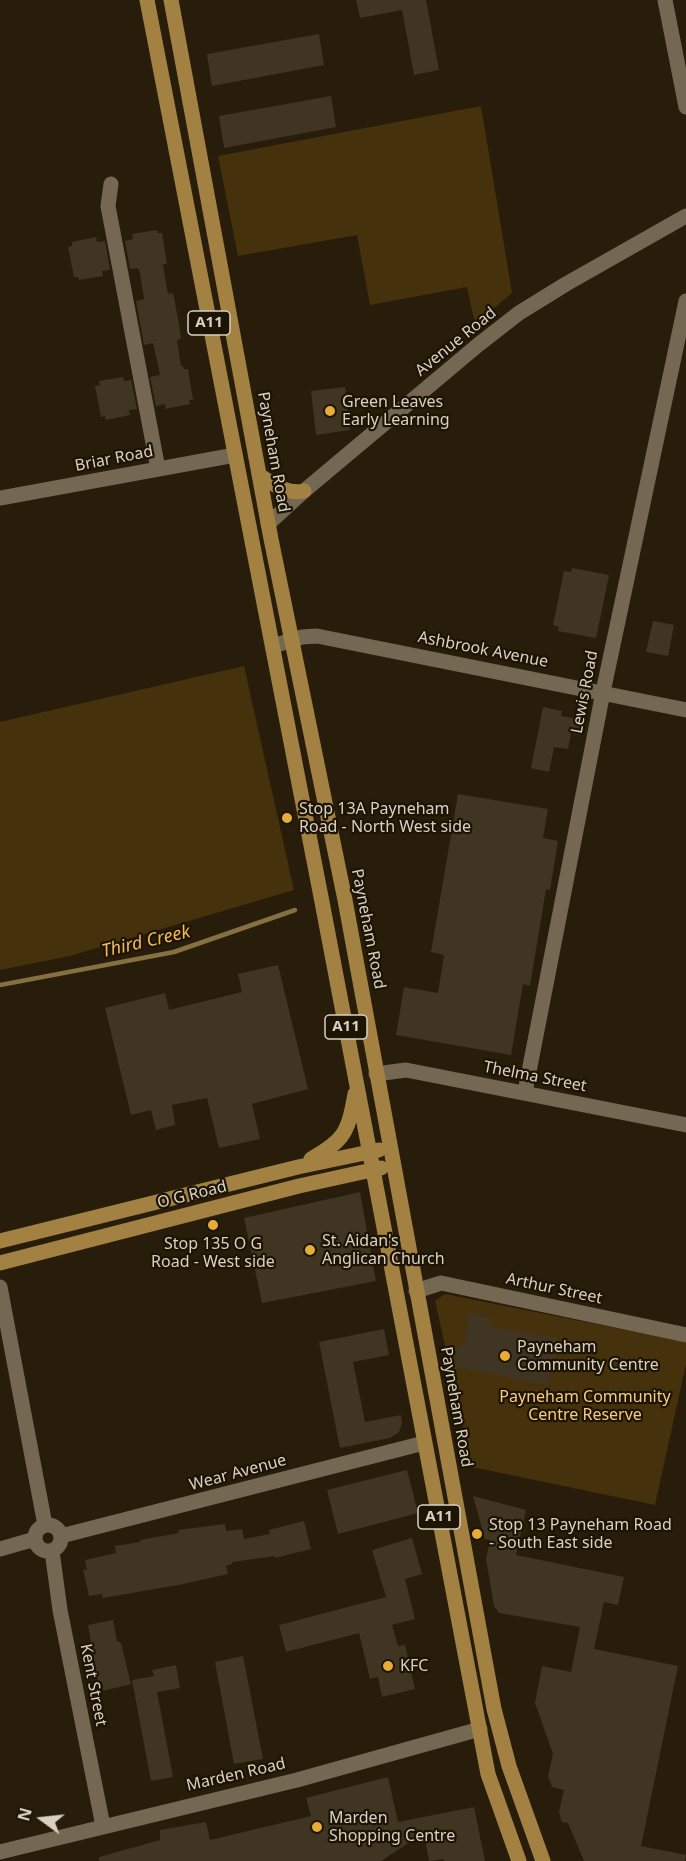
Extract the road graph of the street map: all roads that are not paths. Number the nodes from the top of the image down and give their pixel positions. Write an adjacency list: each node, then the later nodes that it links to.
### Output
1 (147, 0): 9 (main road, A11)
2 (171, 0): 8 (main road, Payneham Road / A11)
3 (666, 0): 4 (street)
4 (686, 107)
5 (111, 184): 11 (street)
6 (686, 216): 13 (street, Avenue Road)
7 (686, 301): 20 (street, Lewis Road)
8 (238, 358): 9 (main road); 12 (main road, Payneham Road / A11)
9 (225, 401): 10 (main road, A11)
10 (235, 455): 11 (street, Briar Road); 15 (main road, A11)
11 (158, 469): 14 (street, Briar Road)
12 (260, 475): 13 (main road); 16 (main road, Payneham Road / A11)
13 (304, 490): 16 (street, Avenue Road)
14 (0, 498)
15 (244, 502): 16 (main road); 17 (main road, A11)
16 (268, 524): 17 (main road); 18 (main road, Payneham Road / A11)
17 (258, 572): 19 (main road, A11)
18 (291, 640): 19 (street, Ashbrook Avenue); 20 (street, Ashbrook Avenue); 22 (main road, Payneham Road / A11)
19 (273, 646): 23 (main road, A11)
20 (603, 692): 21 (street, Ashbrook Avenue); 24 (street, Lewis Road)
21 (686, 710)
22 (376, 1074): 24 (street, Thelma Street); 26 (main road, Payneham Road / A11)
23 (357, 1081): 27 (main road, A11); 29 (main road)
24 (525, 1092): 25 (street, Thelma Street)
25 (686, 1125)
26 (390, 1148): 27 (main road, O G Road); 28 (main road, Payneham Road / A11)
27 (370, 1151): 29 (main road, O G Road); 30 (main road, A11)
28 (393, 1166): 30 (main road, O G Road); 34 (main road, Payneham Road / A11)
29 (298, 1167): 31 (main road, O G Road)
30 (373, 1170): 32 (main road, O G Road); 36 (main road, A11)
31 (0, 1240)
32 (0, 1263)
33 (0, 1287): 37 (street)
34 (416, 1291): 35 (street, Arthur Street); 46 (main road, Payneham Road / A11)
35 (686, 1335)
36 (424, 1443): 38 (street, Wear Avenue); 42 (main road, A11)
37 (45, 1525): 38 (street); 39 (street)
38 (61, 1536): 41 (street)
39 (35, 1539): 40 (street); 41 (street)
40 (0, 1549)
41 (52, 1551): 43 (street, Kent Street)
42 (480, 1729): 43 (street, Marden Road); 45 (main road, A11)
43 (103, 1826): 44 (street, Marden Road)
44 (0, 1852)
45 (519, 1861)
46 (543, 1861)

